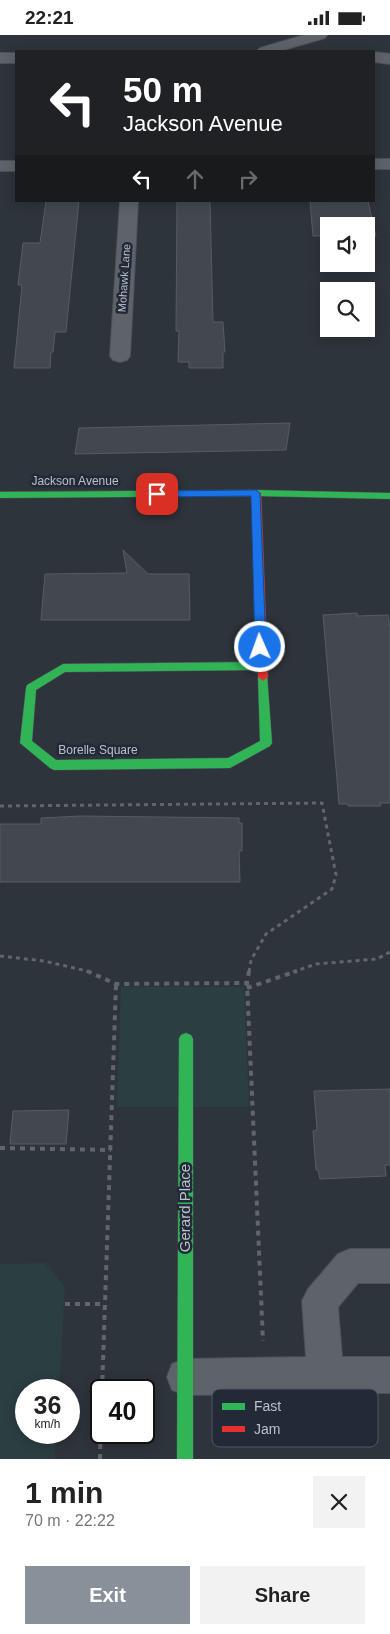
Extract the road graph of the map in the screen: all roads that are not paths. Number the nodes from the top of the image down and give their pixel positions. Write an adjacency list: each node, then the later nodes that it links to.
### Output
1 (320, 35): 2 (street)
2 (268, 50)
3 (375, 57): 6 (street)
4 (0, 58): 5 (street)
5 (15, 58)
6 (390, 59)
7 (375, 164): 8 (street)
8 (390, 164)
9 (0, 166): 10 (street)
10 (15, 166)
11 (129, 202): 12 (street, Mohawk Lane)
12 (120, 356)
13 (256, 493): 14 (street, Jackson Avenue); 15 (street, Jackson Avenue); 16 (street, Borelle Square)
14 (0, 495)
15 (390, 496)
16 (261, 666): 16 (street, Borelle Square)
17 (186, 1039): 21 (street, Gerard Place)
18 (390, 1266): 19 (street)
19 (325, 1375): 20 (street); 21 (street)
20 (390, 1375)
21 (185, 1377): 22 (street, Gerard Place)
22 (185, 1459)

